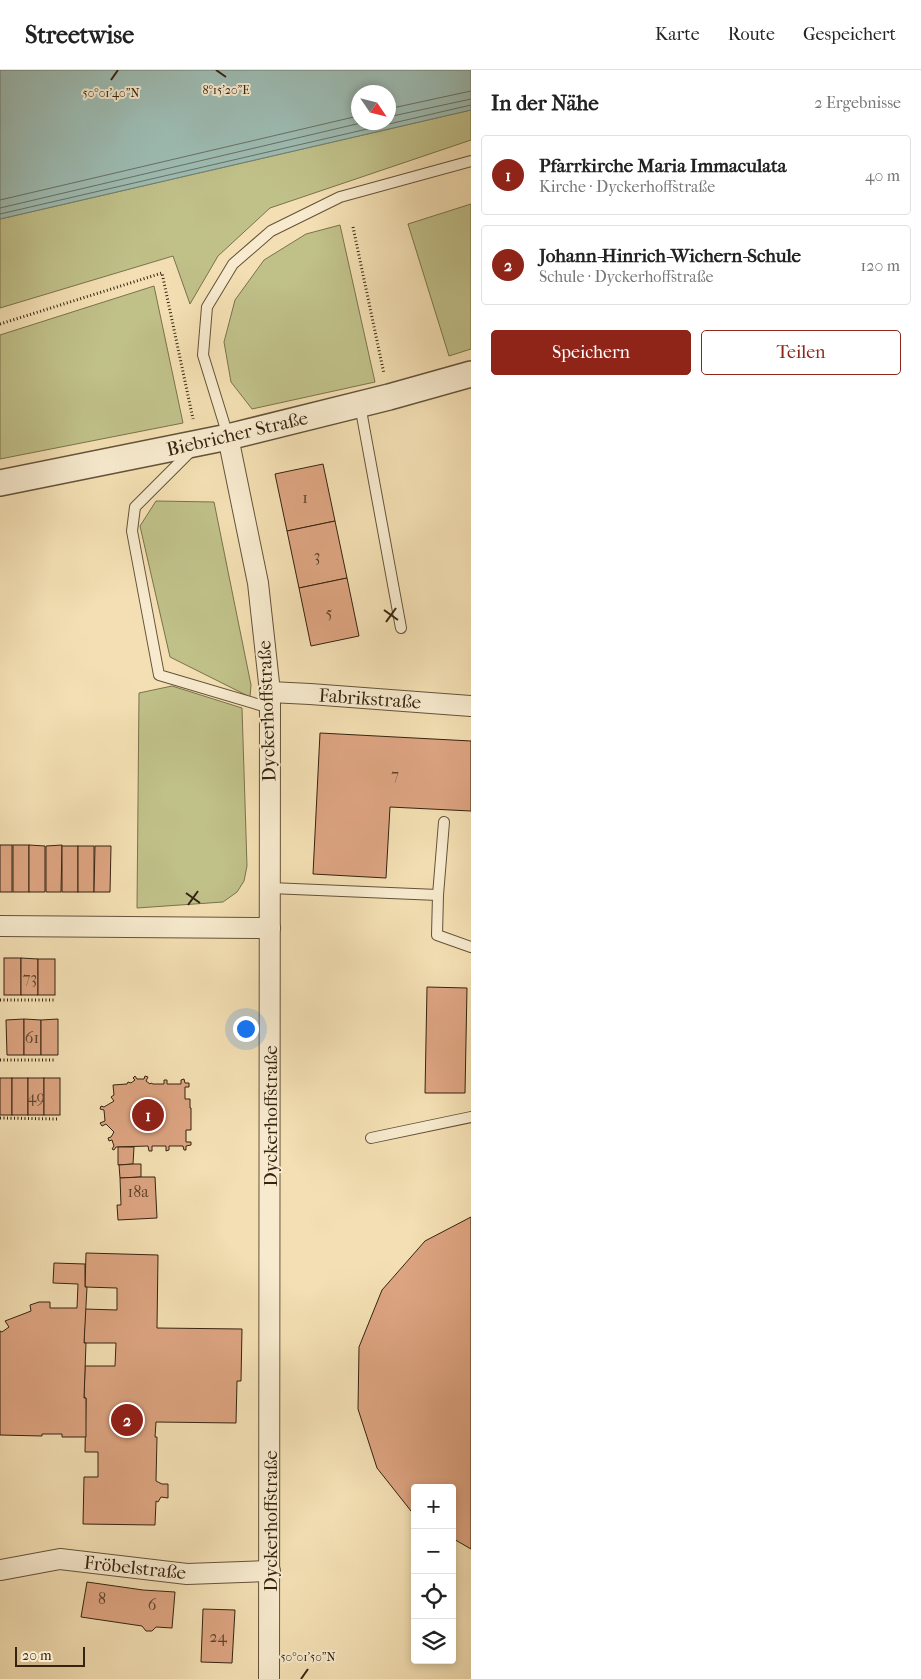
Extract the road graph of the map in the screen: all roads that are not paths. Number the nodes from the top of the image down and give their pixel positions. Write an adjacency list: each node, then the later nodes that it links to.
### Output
1 (471, 161): 5 (lane)
2 (471, 374): 3 (street, Biebricher Straße)
3 (360, 405): 5 (street, Biebricher Straße); 7 (lane)
4 (197, 436): 5 (street, Biebricher Straße); 6 (street, Biebricher Straße); 8 (lane)
5 (228, 437): 8 (street, Dyckerhoffstraße)
6 (0, 483)
7 (401, 628)
8 (270, 700): 9 (street, Fabrikstraße); 11 (street, Dyckerhoffstraße)
9 (471, 706)
10 (444, 822): 12 (lane)
11 (270, 888): 12 (lane); 14 (street, Dyckerhoffstraße)
12 (438, 895): 15 (lane)
13 (0, 926): 14 (street)
14 (270, 928): 19 (street, Dyckerhoffstraße)
15 (471, 947)
16 (471, 1117): 17 (lane)
17 (371, 1138)
18 (1, 1570): 19 (street, Fröbelstraße)
19 (270, 1571): 20 (street, Dyckerhoffstraße)
20 (269, 1679)

